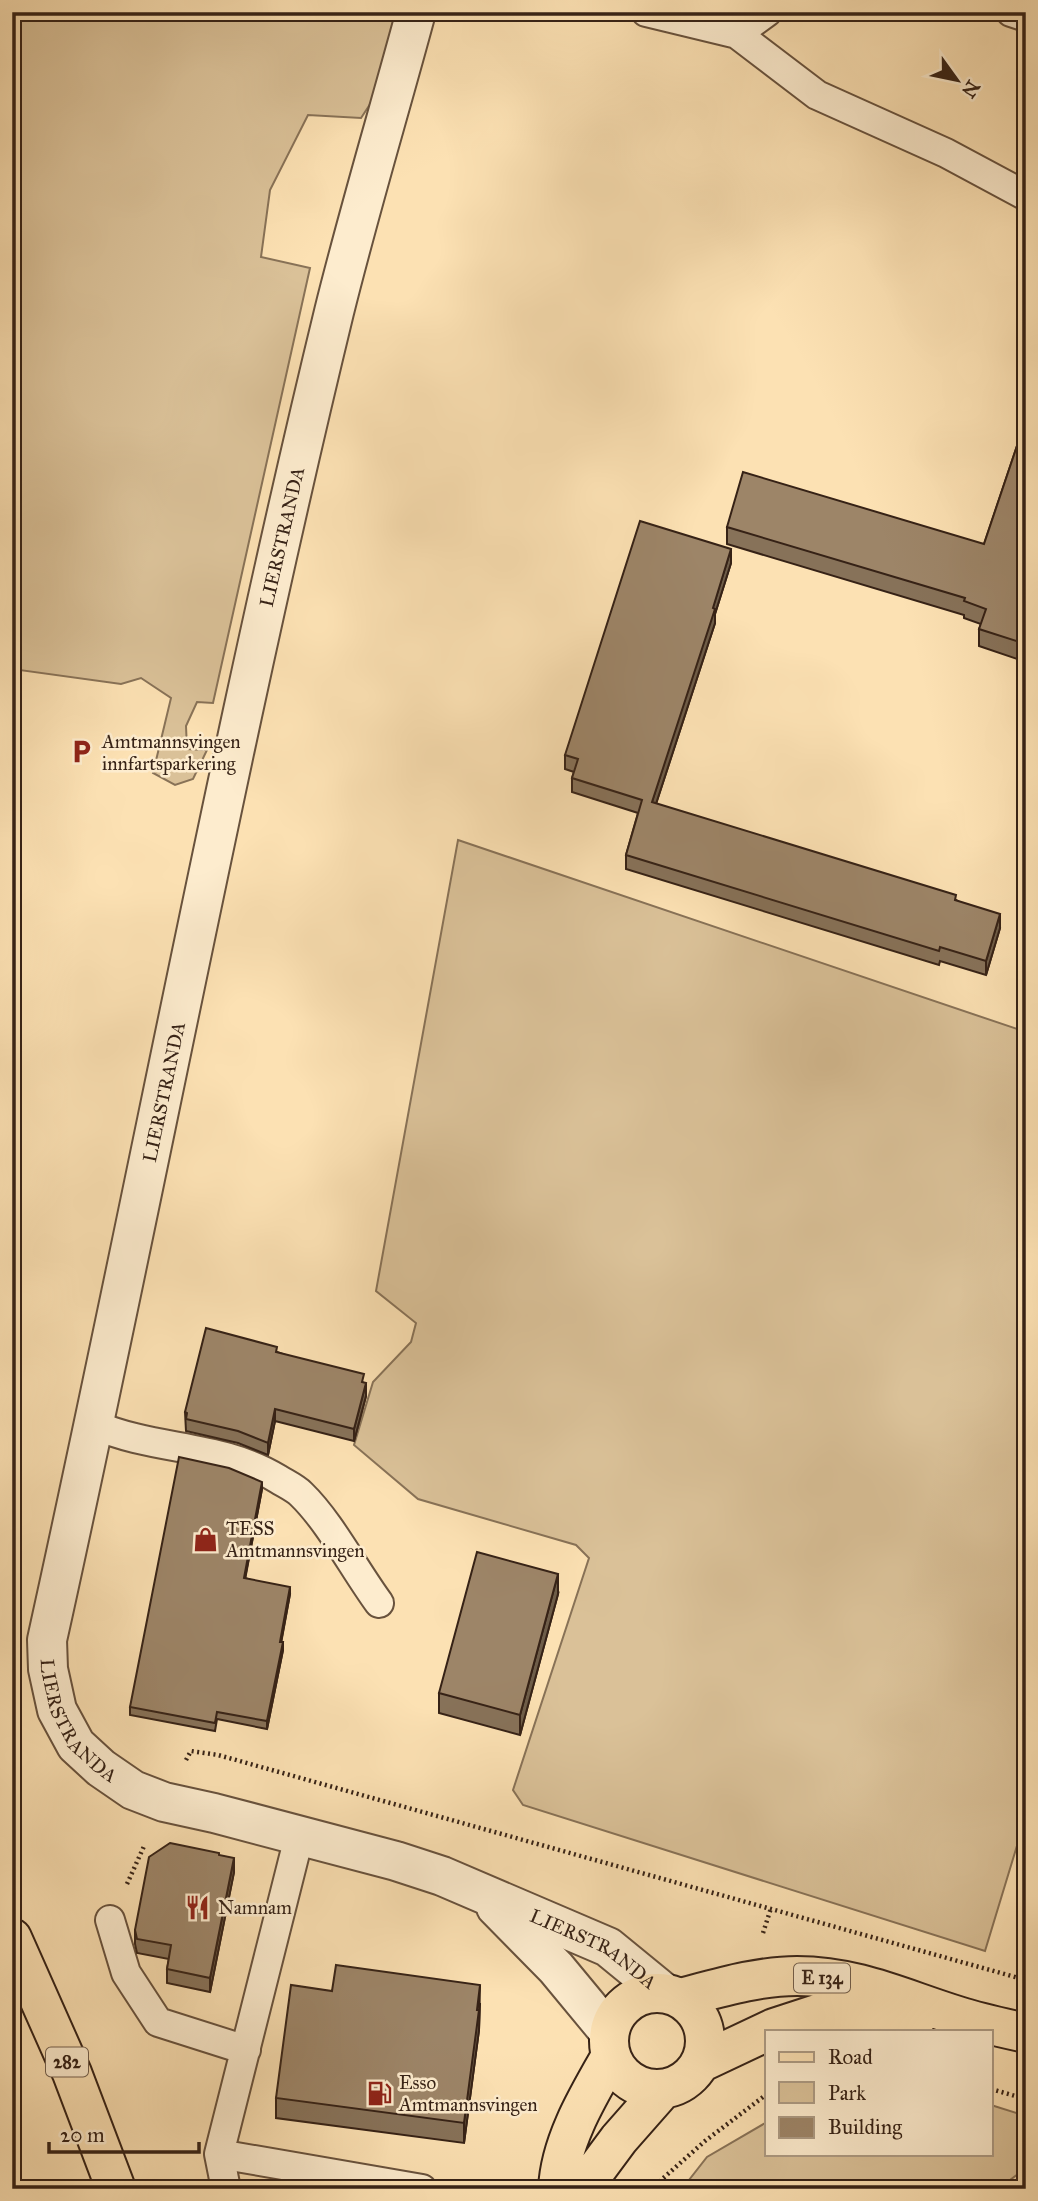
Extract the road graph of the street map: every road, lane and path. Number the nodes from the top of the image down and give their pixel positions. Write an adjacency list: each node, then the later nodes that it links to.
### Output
1 (416, 12): 8 (street, LIERSTRANDA)
2 (646, 12): 6 (lane)
3 (767, 12): 6 (lane)
4 (1011, 12): 5 (lane)
5 (1026, 17)
6 (737, 34): 7 (lane)
7 (1026, 196)
8 (95, 1425): 9 (lane); 11 (street, LIERSTRANDA)
9 (379, 1603)
10 (185, 1762): 16 (path)
11 (299, 1837): 13 (street, LIERSTRANDA); 23 (lane)
12 (146, 1842): 14 (path)
13 (482, 1893): 17 (street, LIERSTRANDA); 22 (street, LIERSTRANDA)
14 (110, 1920): 23 (lane)
15 (12, 1938): 30 (main road, 282)
16 (1026, 1980)
17 (672, 1995): 18 (main road, E 134); 22 (main road, E 134); 24 (main road)
18 (960, 2017): 19 (main road, E 134); 21 (main road, E 134)
19 (769, 2030)
20 (765, 2032): 24 (main road, E 134)
21 (1026, 2033)
22 (610, 2044): 25 (main road); 33 (main road, E 134)
23 (246, 2050): 29 (lane)
24 (702, 2062): 25 (main road, E 134)
25 (663, 2089): 34 (main road, E 134)
26 (992, 2089): 28 (path)
27 (765, 2096): 35 (path)
28 (1026, 2099)
29 (219, 2154): 31 (lane); 32 (lane)
30 (116, 2189)
31 (226, 2189)
32 (422, 2189)
33 (558, 2189)
34 (582, 2189)
35 (651, 2189)

